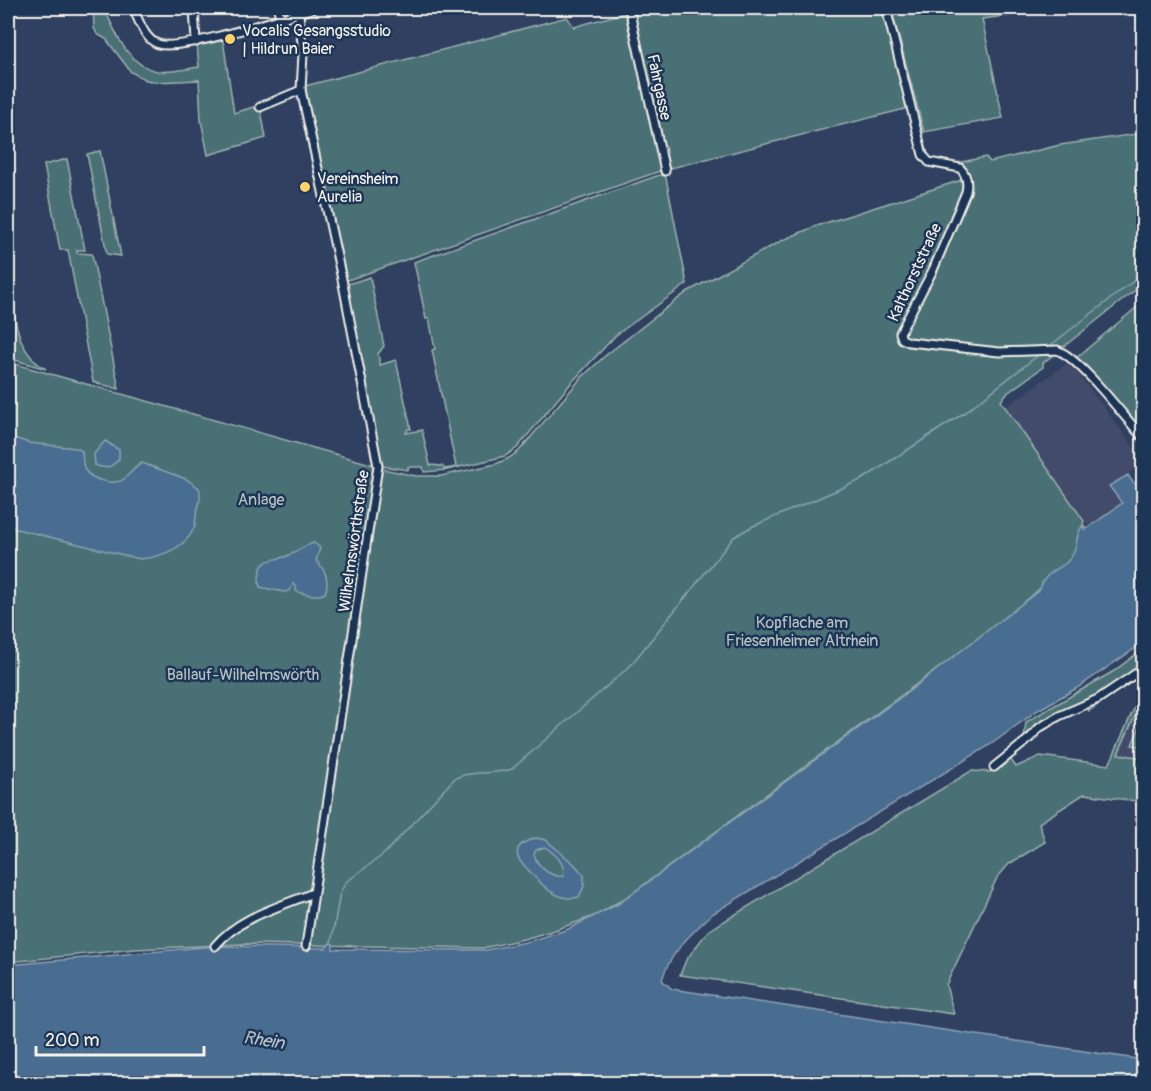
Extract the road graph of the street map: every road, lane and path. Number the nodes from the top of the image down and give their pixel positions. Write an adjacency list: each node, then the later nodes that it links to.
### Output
1 (133, 8): 9 (street)
2 (194, 8): 9 (street)
3 (278, 8): 8 (street)
4 (315, 8): 7 (street)
5 (629, 8): 12 (street, Fahrgasse)
6 (885, 8): 13 (street, Kalthorststraße)
7 (299, 13): 8 (street); 10 (street, Wilhelmswörthstraße)
8 (280, 19): 9 (street)
9 (196, 42)
10 (301, 90): 11 (street); 16 (street, Wilhelmswörthstraße)
11 (260, 106)
12 (665, 171)
13 (1143, 439)
14 (1143, 668): 15 (street)
15 (994, 767)
16 (313, 893): 17 (street); 18 (street, Wilhelmswörthstraße)
17 (215, 946)
18 (306, 946)

